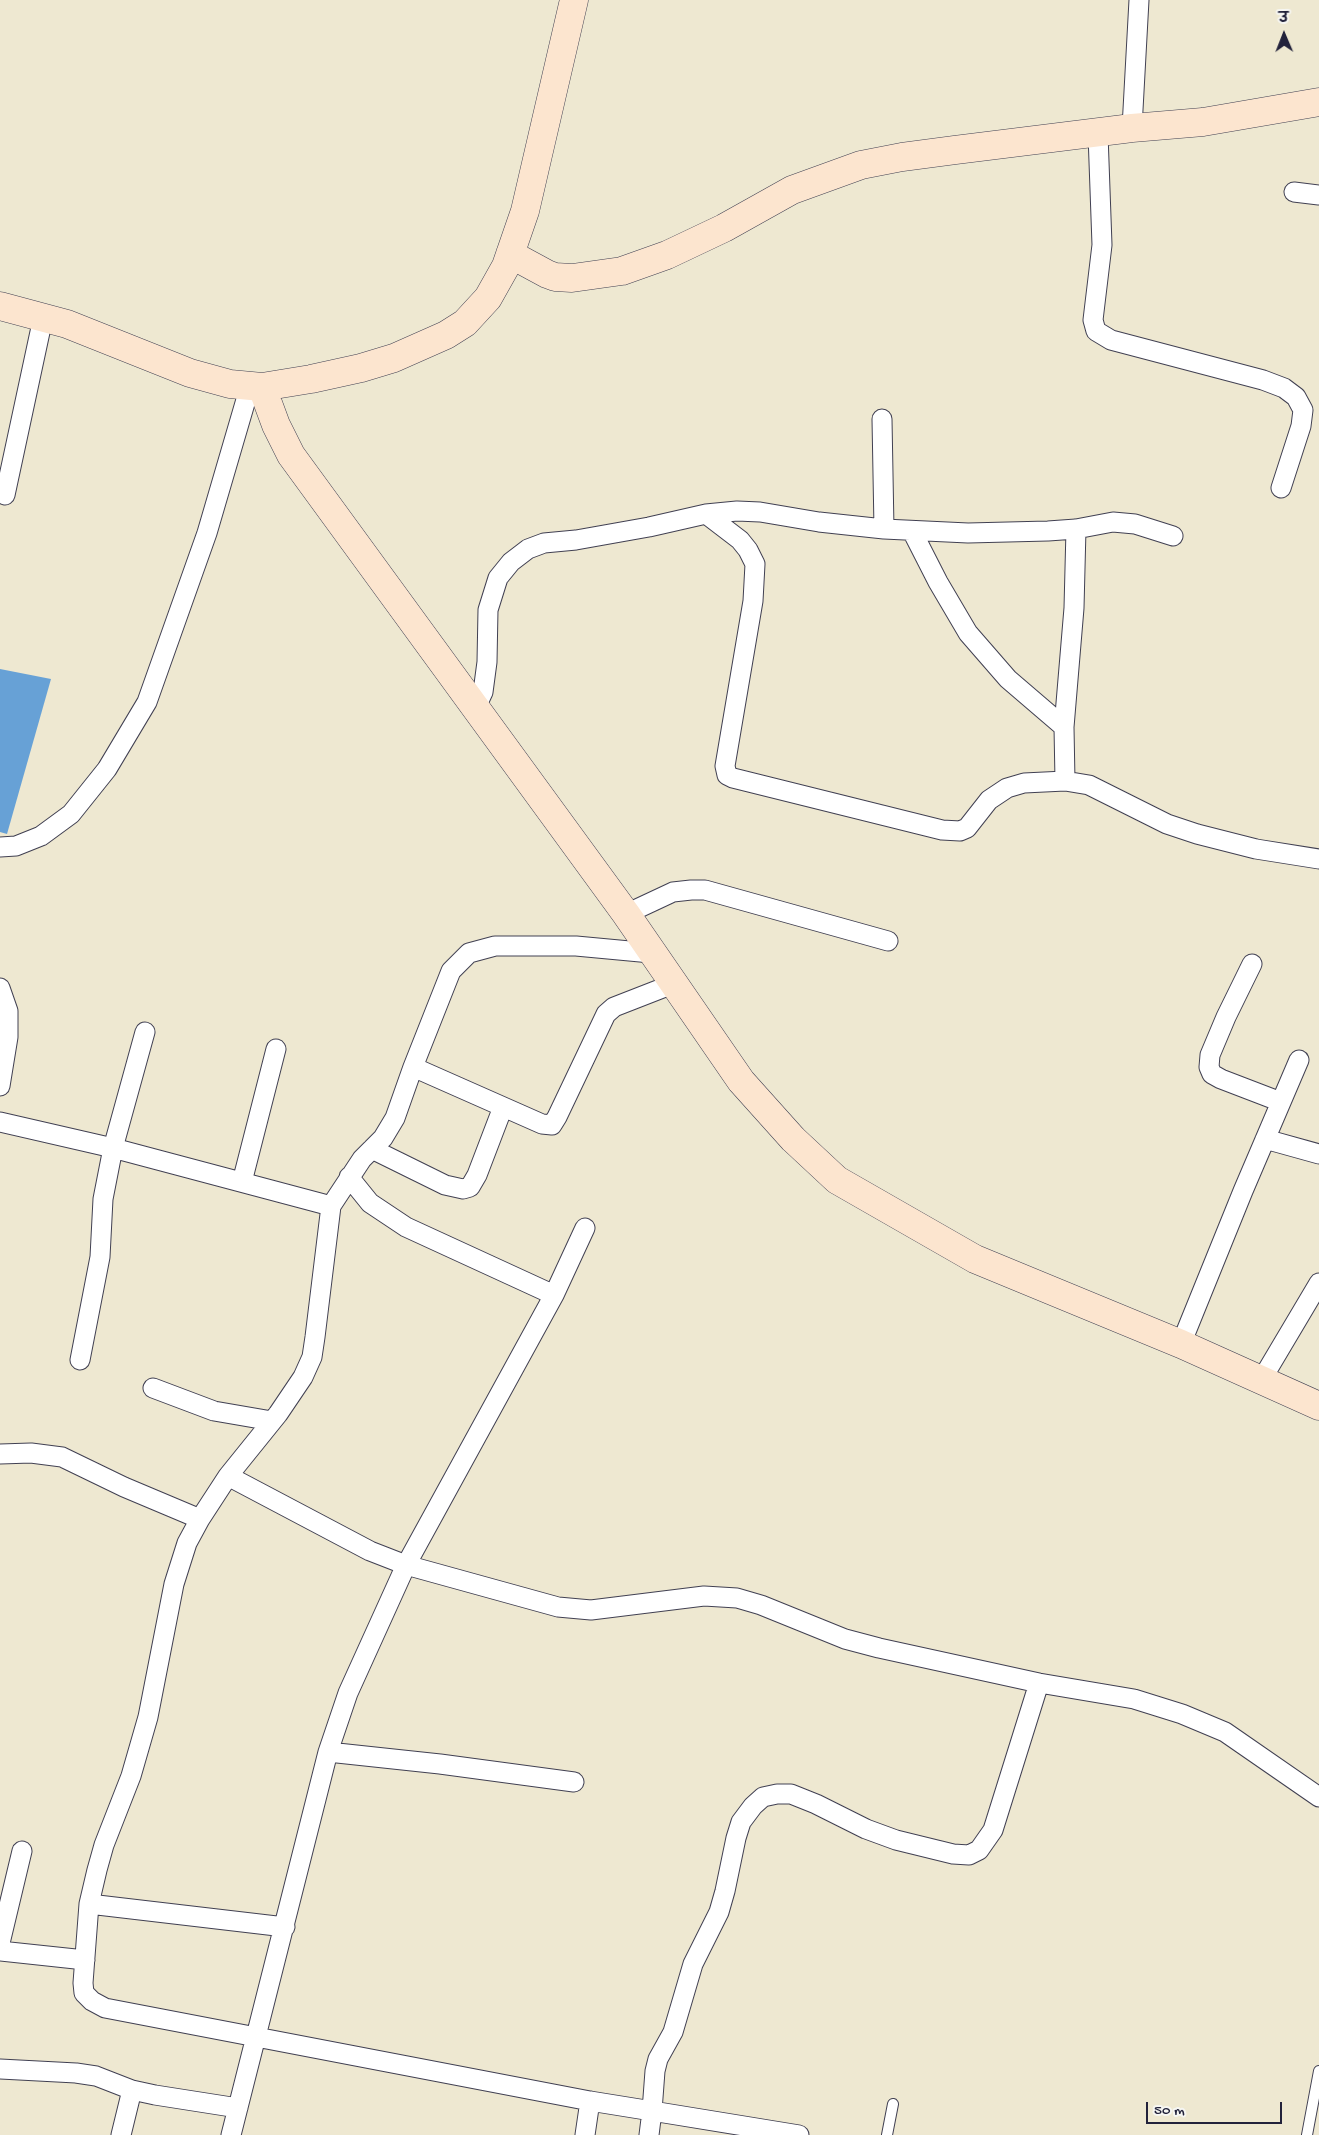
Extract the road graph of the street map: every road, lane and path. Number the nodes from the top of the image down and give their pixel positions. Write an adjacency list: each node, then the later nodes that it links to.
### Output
1 (574, 0): 8 (street)
2 (1139, 0): 4 (street)
3 (1319, 102): 4 (street)
4 (1132, 128): 5 (street)
5 (1098, 134): 8 (street); 13 (street)
6 (1294, 192): 7 (street)
7 (1319, 195)
8 (510, 254): 11 (street)
9 (0, 306): 10 (street)
10 (43, 318): 11 (street); 14 (street)
11 (256, 387): 20 (street); 23 (street)
12 (882, 419): 16 (street)
13 (1281, 488)
14 (5, 494)
15 (706, 514): 16 (street); 20 (street); 22 (street)
16 (884, 529): 18 (street)
17 (1076, 529): 18 (street); 19 (street); 21 (street)
18 (912, 531): 21 (street)
19 (1173, 536)
20 (476, 707): 25 (street)
21 (1064, 727): 22 (street)
22 (1065, 781): 24 (street)
23 (0, 847)
24 (1319, 859)
25 (626, 914): 26 (street); 27 (street)
26 (888, 941)
27 (651, 953): 29 (street); 34 (street)
28 (1252, 964): 36 (street)
29 (673, 984): 37 (street); 49 (street)
30 (0, 988): 35 (street)
31 (145, 1032): 40 (street)
32 (276, 1049): 44 (street)
33 (1299, 1060): 36 (street)
34 (412, 1067): 37 (street); 41 (street)
35 (0, 1086)
36 (1281, 1102): 39 (street)
37 (503, 1107): 41 (street)
38 (0, 1122): 40 (street)
39 (1265, 1140): 42 (street); 49 (street)
40 (113, 1148): 44 (street); 50 (street)
41 (372, 1149): 43 (street)
42 (1319, 1154)
43 (349, 1177): 45 (street); 48 (street)
44 (242, 1182): 45 (street)
45 (331, 1206): 54 (street)
46 (585, 1228): 48 (street)
47 (1319, 1283): 51 (street)
48 (554, 1295): 58 (street)
49 (1181, 1344): 51 (street)
50 (80, 1360)
51 (1262, 1379): 53 (street)
52 (154, 1388): 54 (street)
53 (1319, 1406)
54 (272, 1421): 56 (street)
55 (0, 1454): 57 (street)
56 (228, 1476): 57 (street); 58 (street)
57 (200, 1519): 64 (street)
58 (406, 1565): 59 (street); 60 (street)
59 (1039, 1683): 62 (street); 76 (street)
60 (328, 1752): 61 (street); 65 (street)
61 (574, 1782)
62 (1319, 1797)
63 (22, 1851): 66 (street)
64 (89, 1904): 65 (street); 68 (street)
65 (285, 1927): 69 (street)
66 (0, 1943)
67 (0, 1951): 68 (street)
68 (85, 1960): 69 (street)
69 (257, 2037): 73 (street); 75 (street)
70 (0, 2069): 72 (street)
71 (1319, 2071): 83 (lane)
72 (132, 2090): 75 (street); 77 (street)
73 (590, 2101): 76 (street); 79 (street)
74 (894, 2104): 82 (lane)
75 (238, 2108): 78 (street)
76 (652, 2111): 80 (street); 81 (street)
77 (121, 2135)
78 (231, 2135)
79 (585, 2135)
80 (648, 2135)
81 (799, 2135)
82 (887, 2135)
83 (1307, 2135)

